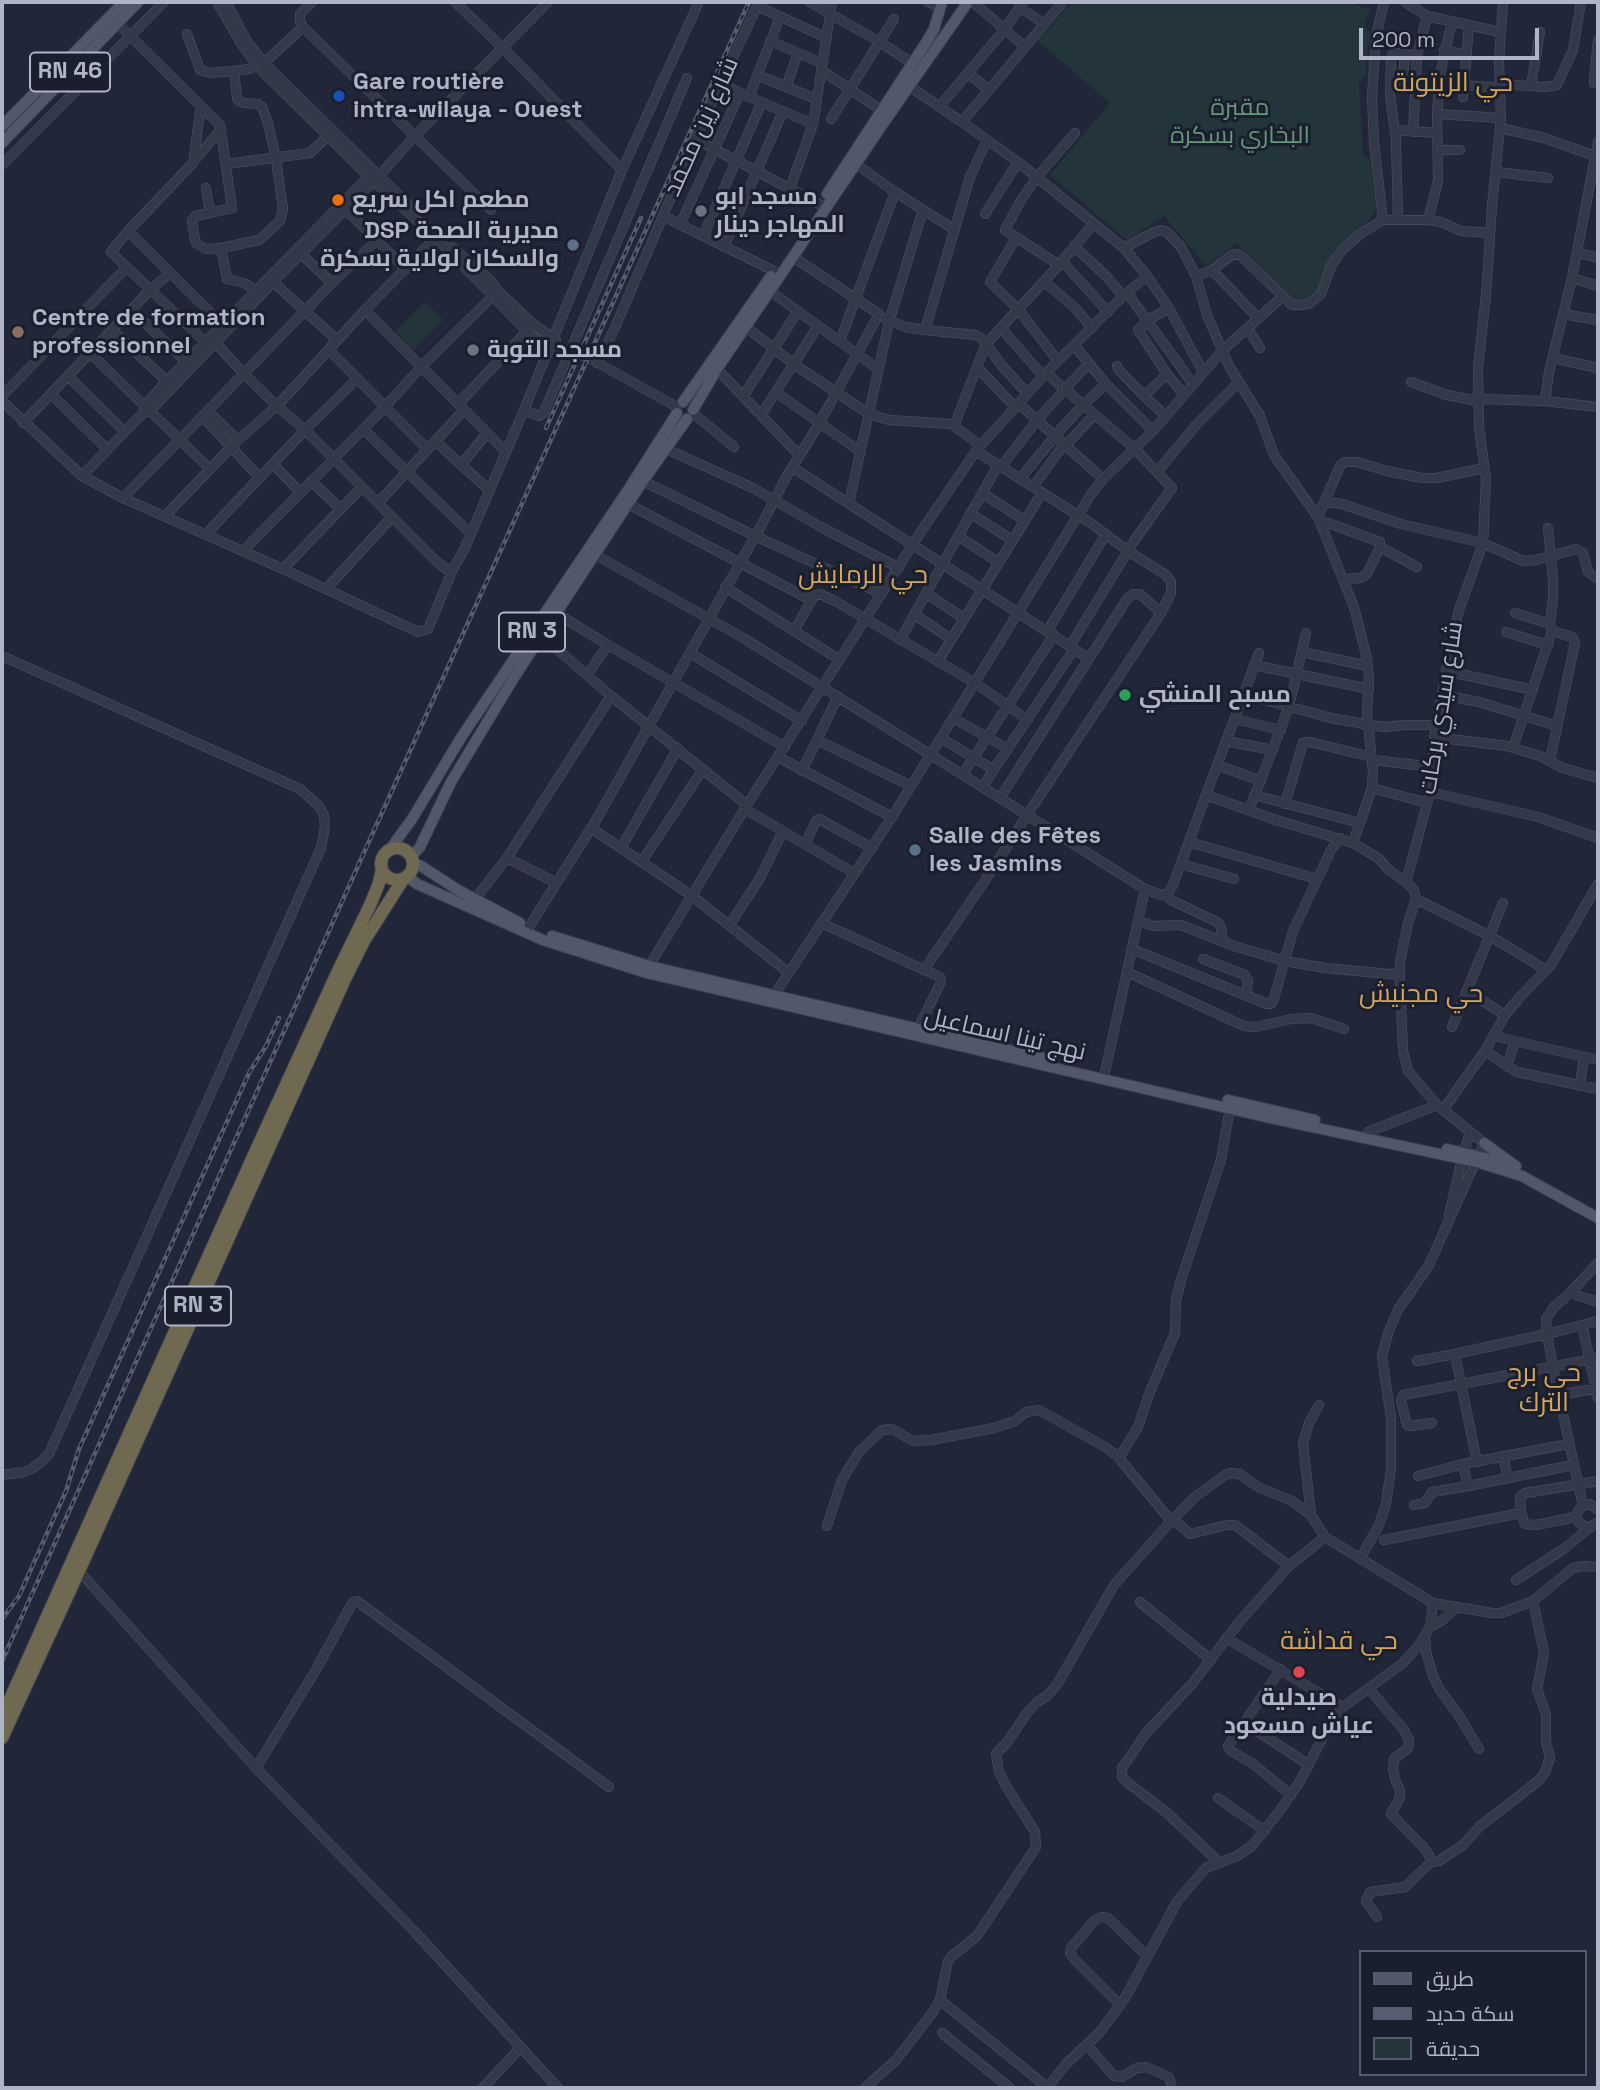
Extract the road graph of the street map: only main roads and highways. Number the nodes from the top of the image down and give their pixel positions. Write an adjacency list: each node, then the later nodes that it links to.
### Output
1 (124, 2): 5 (main road, RN 46)
2 (138, 2): 6 (main road, RN 46)
3 (968, 2): 8 (main road, RN 3)
4 (942, 4): 7 (main road, RN 3)
5 (2, 126)
6 (2, 143)
7 (679, 407): 8 (main road); 9 (main road, RN 3)
8 (691, 414): 10 (main road, RN 3)
9 (388, 852): 10 (highway); 11 (highway)
10 (412, 860): 12 (highway); 13 (main road, نهج تينا اسماعيل)
11 (382, 869): 12 (highway); 21 (highway, RN 3)
12 (406, 877): 13 (main road, نهج تينا اسماعيل); 22 (highway, RN 3)
13 (771, 998): 14 (main road, نهج تينا اسماعيل)
14 (916, 1032): 16 (main road, نهج تينا اسماعيل); 16 (main road, نهج تينا اسماعيل)
15 (1485, 1143): 18 (main road)
16 (1463, 1156): 17 (main road, نهج تينا اسماعيل)
17 (1478, 1159): 18 (main road, نهج تينا اسماعيل); 20 (main road, نهج تينا اسماعيل)
18 (1516, 1166): 19 (main road, نهج تينا اسماعيل)
19 (1598, 1210)
20 (1598, 1218)
21 (2, 1717)
22 (2, 1738)

